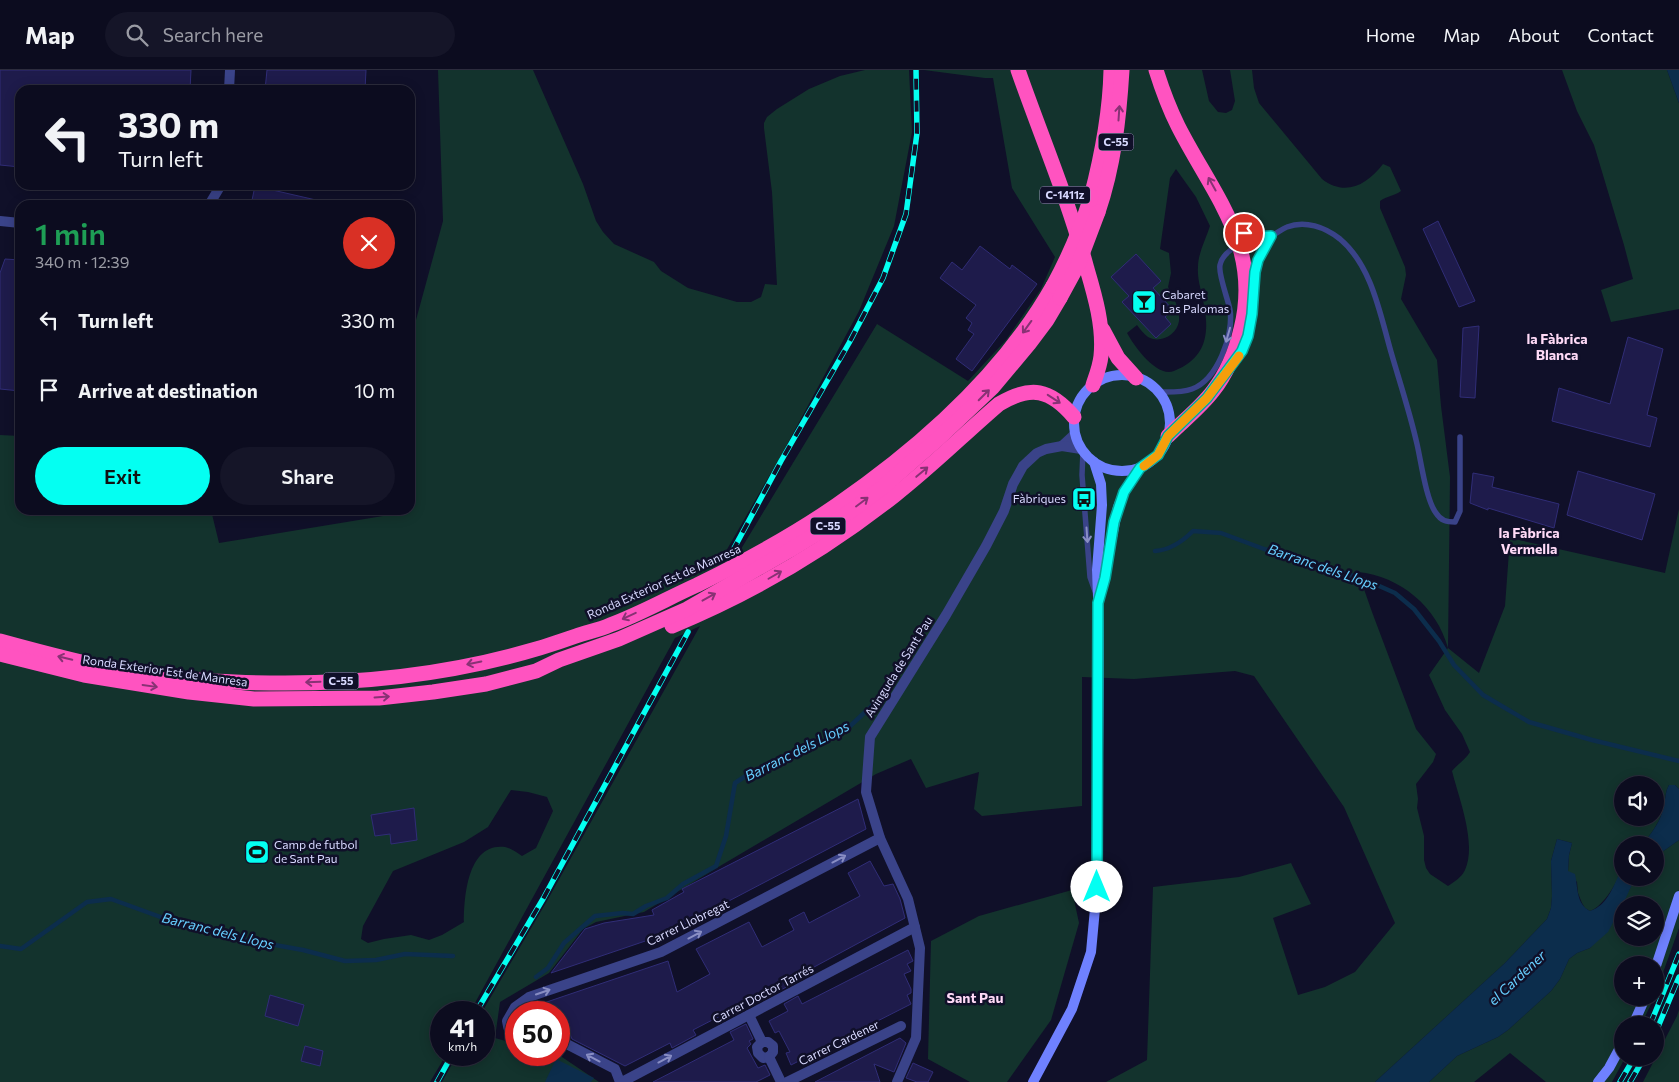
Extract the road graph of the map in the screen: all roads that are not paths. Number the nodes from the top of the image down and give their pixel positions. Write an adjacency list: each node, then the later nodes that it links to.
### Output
1 (230, 70): 6 (street)
2 (1018, 70): 14 (highway, C-1411z)
3 (1122, 70): 13 (highway, Ronda Exterior Est de Manresa / C-55, one-way to 3, bridge)
4 (1156, 70): 9 (highway, one-way to 4)
5 (1110, 74): 13 (highway, Ronda Exterior Est de Manresa / C-55, bridge)
6 (229, 85)
7 (0, 221): 8 (street)
8 (15, 222)
9 (1233, 228): 11 (lane); 12 (highway)
10 (1271, 236): 11 (lane); 16 (lane); 22 (lane)
11 (1255, 237): 12 (lane)
12 (1240, 244): 16 (highway); 18 (lane, one-way to 18)
13 (1056, 292): 28 (highway, Ronda Exterior Est de Manresa / C-55, one-way to 28); 30 (highway, Ronda Exterior Est de Manresa / C-55, one-way to 13)
14 (1100, 324): 15 (highway); 17 (highway)
15 (1136, 378): 17 (main road); 18 (main road)
16 (1220, 380): 21 (highway)
17 (1093, 385): 19 (main road)
18 (1158, 392): 21 (main road)
19 (1074, 417): 20 (main road); 30 (highway, one-way to 19)
20 (1075, 434): 23 (street, Avinguda de Sant Pau); 24 (main road)
21 (1168, 436): 26 (main road)
22 (1460, 437)
23 (1062, 446): 24 (street, Avinguda de Sant Pau); 31 (street, Avinguda de Sant Pau)
24 (1082, 450): 25 (main road); 27 (lane, one-way to 27)
25 (1094, 462): 26 (main road); 27 (main road)
26 (1140, 468): 27 (main road)
27 (1098, 603): 44 (main road)
28 (0, 641)
29 (0, 654): 30 (highway, Ronda Exterior Est de Manresa / C-55, one-way to 30)
30 (536, 671)
31 (880, 838): 33 (street, Avinguda de Sant Pau); 35 (street, Carrer Llobregat, one-way to 31)
32 (1679, 896): 34 (main road)
33 (915, 927): 36 (street, Carrer Doctor Tarrés); 43 (street, Avinguda de Sant Pau)
34 (1659, 956)
35 (523, 1001)
36 (749, 1015): 40 (street, Carrer Doctor Tarrés, one-way to 36); 41 (street)
37 (901, 1026): 42 (street, Carrer Cardener)
38 (570, 1046): 40 (street, one-way to 38)
39 (1614, 1059): 45 (main road)
40 (621, 1082)
41 (781, 1082)
42 (787, 1082)
43 (897, 1082)
44 (1033, 1082)
45 (1598, 1082)

